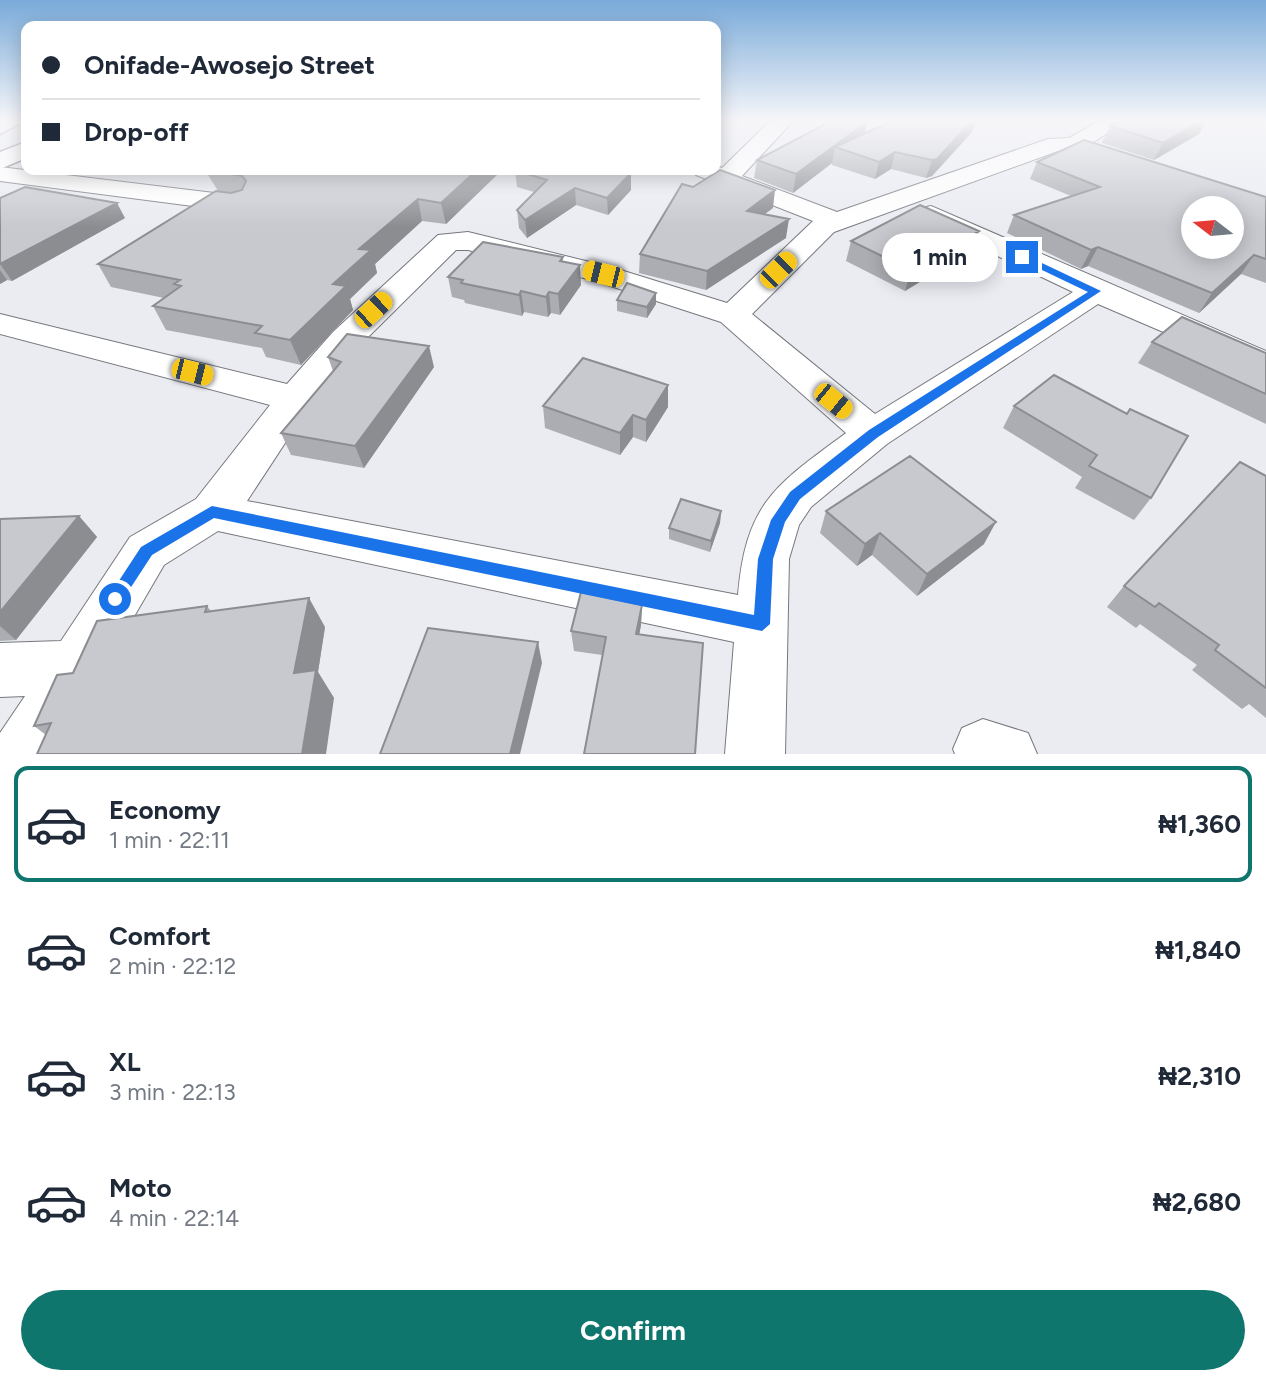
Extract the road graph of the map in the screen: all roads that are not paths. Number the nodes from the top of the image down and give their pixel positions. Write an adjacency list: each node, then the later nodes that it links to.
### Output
1 (738, 156): 5 (street)
2 (1022, 156): 8 (street)
3 (1109, 156): 4 (street)
4 (1138, 165)
5 (721, 169)
6 (0, 174): 9 (street)
7 (721, 175): 10 (street)
8 (900, 200): 10 (street); 11 (street)
9 (239, 204)
10 (836, 221): 12 (street)
11 (1096, 291): 14 (street); 16 (street)
12 (733, 315): 15 (street); 16 (street)
13 (0, 324): 15 (street)
14 (1266, 363)
15 (295, 399): 17 (street)
16 (873, 434): 18 (street)
17 (212, 512): 18 (street); 19 (street)
18 (762, 624): 22 (street)
19 (77, 667): 20 (street); 21 (street)
20 (0, 670)
21 (21, 754)
22 (755, 754)

